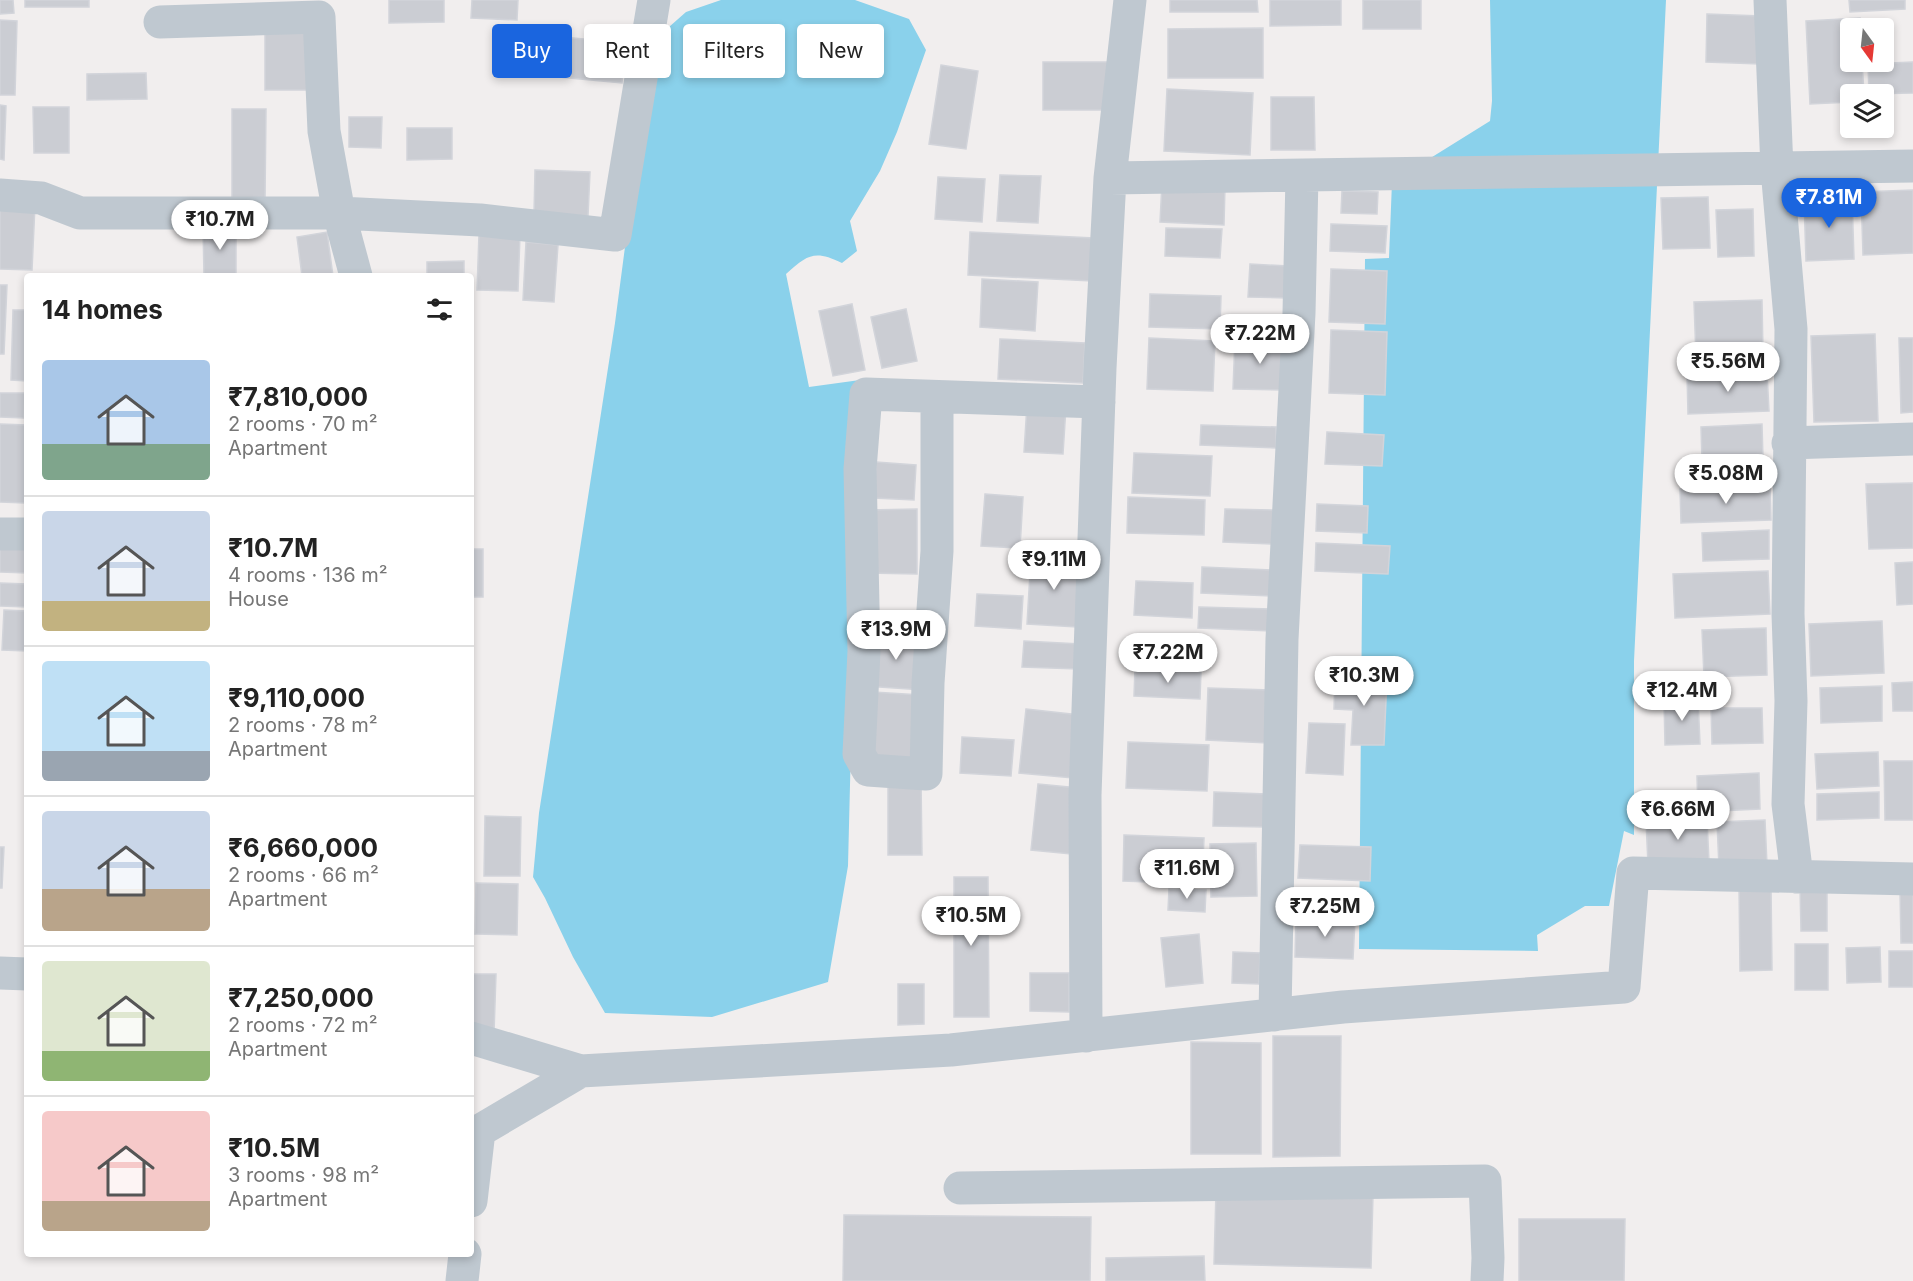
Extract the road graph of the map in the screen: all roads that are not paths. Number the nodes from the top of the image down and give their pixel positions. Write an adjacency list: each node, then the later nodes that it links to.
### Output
1 (654, 0): 10 (street)
2 (1130, 0): 8 (street)
3 (1770, 0): 6 (street)
4 (160, 22): 10 (street)
5 (1913, 166): 6 (street)
6 (1777, 169): 7 (street); 15 (street)
7 (1302, 176): 8 (street); 22 (street)
8 (1110, 178): 13 (street)
9 (0, 195): 10 (street)
10 (339, 213): 11 (street)
11 (355, 273)
12 (937, 397): 12 (street); 13 (street)
13 (1099, 402): 23 (street)
14 (1913, 439): 15 (street)
15 (1788, 443): 18 (street)
16 (0, 534): 17 (street)
17 (24, 534)
18 (1797, 877): 19 (street); 22 (street)
19 (1913, 879)
20 (0, 973): 21 (street)
21 (24, 974)
22 (1275, 1015): 23 (street)
23 (1086, 1036): 25 (street)
24 (474, 1039): 25 (street)
25 (581, 1071): 26 (street)
26 (474, 1175)
27 (960, 1188): 30 (street)
28 (465, 1257): 29 (street)
29 (462, 1281)
30 (1487, 1281)

